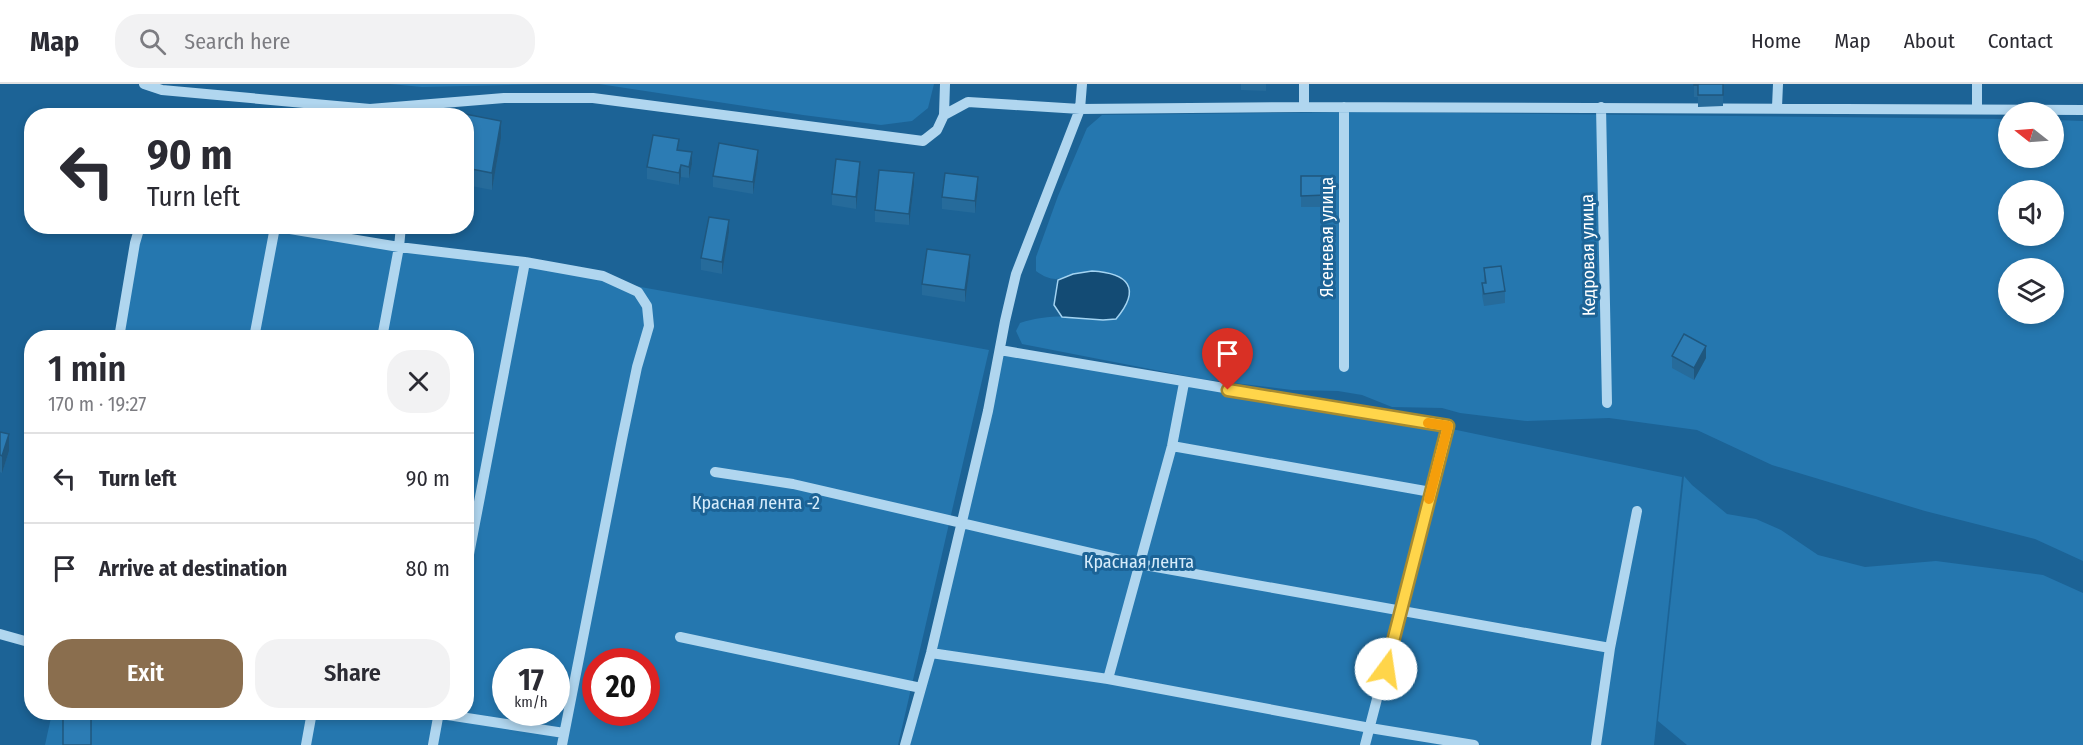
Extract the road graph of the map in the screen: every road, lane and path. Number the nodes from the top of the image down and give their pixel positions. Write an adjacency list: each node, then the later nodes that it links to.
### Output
1 (144, 84): 11 (street)
2 (945, 84): 16 (street)
3 (1082, 84): 13 (street)
4 (1304, 84): 7 (street)
5 (1778, 84): 10 (street)
6 (1977, 84): 14 (street)
7 (1304, 107): 8 (street); 13 (street)
8 (1344, 107): 9 (street); 27 (street, Ясеневая улица)
9 (1601, 107): 10 (street); 29 (street, Кедровая улица)
10 (1777, 107): 14 (street)
11 (335, 108)
12 (411, 108): 16 (street)
13 (1080, 109): 16 (street); 26 (street)
14 (1977, 109): 15 (street)
15 (2083, 110)
16 (944, 115)
17 (138, 234): 23 (street)
18 (273, 234): 24 (street)
19 (318, 234): 21 (street)
20 (400, 234): 21 (street)
21 (399, 247): 22 (street); 25 (street)
22 (525, 262): 35 (street); 49 (street)
23 (120, 330)
24 (255, 330)
25 (383, 330)
26 (1000, 350): 28 (street); 34 (street)
27 (1344, 367)
28 (1184, 383): 30 (street); 32 (street)
29 (1607, 403)
30 (1172, 446): 32 (street); 36 (street)
31 (715, 472): 34 (street)
32 (1431, 492): 37 (street)
33 (1637, 511): 41 (street)
34 (962, 524): 36 (street); 42 (street)
35 (474, 528)
36 (1139, 564): 37 (street); 43 (street)
37 (1401, 609): 41 (street); 48 (street)
38 (0, 634): 40 (street)
39 (680, 637): 44 (street)
40 (24, 641)
41 (1610, 648): 56 (street)
42 (931, 653): 43 (street); 44 (street)
43 (1108, 679): 48 (street)
44 (921, 688): 53 (street)
45 (474, 719): 49 (street)
46 (311, 720): 50 (street)
47 (435, 720): 51 (street)
48 (1370, 728): 54 (street); 55 (street)
49 (564, 733): 52 (street)
50 (306, 745)
51 (433, 745)
52 (562, 745)
53 (905, 745)
54 (1365, 745)
55 (1474, 745)
56 (1596, 745)

